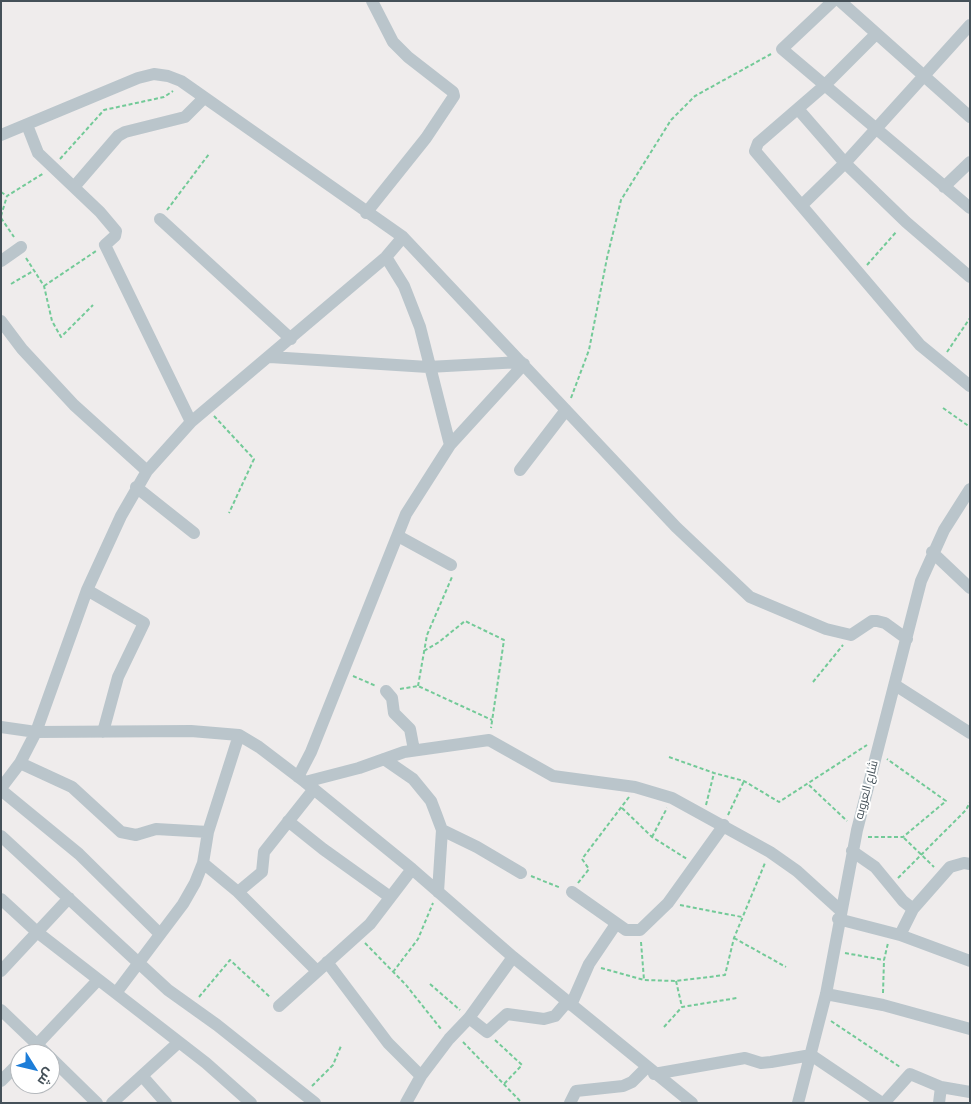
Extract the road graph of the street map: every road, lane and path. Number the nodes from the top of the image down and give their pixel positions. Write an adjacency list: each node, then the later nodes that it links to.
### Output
1 (372, 1): 26 (street)
2 (833, 1): 6 (street)
3 (840, 1): 5 (street)
4 (970, 25): 7 (street)
5 (875, 35): 7 (street); 9 (street)
6 (782, 49): 9 (street); 51 (path)
7 (923, 76): 12 (street); 14 (street)
8 (181, 82): 10 (street); 13 (street); 19 (path)
9 (824, 86): 11 (street); 14 (street)
10 (204, 98): 20 (street); 26 (street)
11 (798, 110): 18 (street); 24 (street)
12 (970, 117)
13 (27, 125): 15 (street); 19 (street)
14 (876, 129): 18 (street); 21 (street)
15 (1, 135)
16 (209, 154): 28 (path)
17 (970, 162): 21 (street)
18 (845, 163): 24 (street); 29 (street)
19 (53, 167): 20 (street); 23 (path)
20 (74, 187): 31 (street)
21 (944, 187): 25 (street)
22 (1, 192): 23 (path)
23 (7, 196): 27 (path)
24 (802, 205): 36 (street)
25 (970, 208)
26 (366, 213): 30 (street)
27 (1, 217): 32 (path)
28 (160, 220): 43 (street)
29 (906, 222): 36 (path); 37 (street)
30 (403, 237): 33 (street); 45 (street)
31 (105, 245): 39 (path); 52 (street)
32 (21, 247): 34 (street); 35 (path)
33 (386, 257): 43 (street); 47 (street)
34 (1, 261)
35 (33, 271): 38 (path); 39 (path)
36 (858, 274): 46 (street)
37 (970, 277)
38 (11, 284)
39 (44, 286): 40 (path)
40 (93, 305)
41 (970, 318): 46 (path)
42 (1, 321): 56 (street)
43 (291, 339): 44 (street)
44 (270, 357): 47 (street); 50 (street)
45 (522, 363): 47 (street); 51 (street); 54 (street)
46 (940, 363): 48 (street)
47 (428, 367): 54 (street)
48 (970, 386)
49 (943, 408): 53 (path)
50 (207, 409): 52 (street); 59 (path)
51 (566, 410): 55 (street); 66 (street)
52 (191, 422): 56 (street)
53 (970, 427)
54 (450, 445): 61 (street)
55 (520, 470)
56 (147, 471): 57 (street)
57 (136, 487): 60 (street); 65 (street)
58 (970, 489): 62 (street, شارع العروبه)
59 (229, 513)
60 (194, 533)
61 (398, 536): 63 (street); 87 (street)
62 (932, 552): 64 (street); 67 (street, شارع العروبه)
63 (451, 565): 68 (path)
64 (970, 588)
65 (87, 590): 74 (street); 75 (street)
66 (851, 635): 67 (street); 69 (path)
67 (907, 639): 70 (street, شارع العروبه)
68 (424, 651): 72 (path); 72 (path)
69 (813, 682)
70 (895, 685): 76 (street); 78 (street, شارع العروبه)
71 (386, 691): 80 (street)
72 (493, 720): 79 (path)
73 (1, 728): 74 (street)
74 (36, 732): 75 (street); 84 (street)
75 (103, 732): 77 (street)
76 (970, 733)
77 (239, 735): 87 (street); 98 (street)
78 (881, 736): 81 (street, شارع العروبه); 88 (path)
79 (489, 740): 80 (street); 89 (street)
80 (414, 750): 83 (street)
81 (877, 751): 99 (street, شارع العروبه); 102 (path)
82 (669, 757): 85 (path)
83 (384, 760): 87 (street); 97 (street)
84 (20, 763): 90 (street); 98 (street)
85 (714, 773): 86 (path); 94 (path)
86 (744, 781): 88 (path); 96 (path)
87 (306, 783): 95 (street); 109 (street)
88 (809, 785): 99 (path)
89 (635, 787): 91 (street); 93 (path)
90 (1, 789): 126 (street)
91 (672, 798): 94 (street); 101 (path)
92 (970, 802): 105 (path)
93 (622, 808): 101 (path); 115 (path)
94 (704, 814): 96 (street)
95 (288, 821): 113 (street); 116 (street)
96 (724, 825): 104 (street); 107 (street)
97 (442, 830): 110 (street); 114 (street)
98 (208, 832): 106 (street)
99 (856, 834): 102 (path); 103 (street, شارع العروبه)
100 (1, 836): 117 (street)
101 (652, 837): 107 (path)
102 (903, 837): 105 (path)
103 (852, 851): 112 (street); 121 (street, شارع العروبه)
104 (770, 852): 121 (street); 122 (path)
105 (922, 856): 111 (path); 112 (path)
106 (203, 863): 113 (street); 126 (street)
107 (695, 864): 119 (street)
108 (970, 864): 111 (street)
109 (412, 869): 114 (street); 116 (street)
110 (521, 873): 115 (path)
111 (944, 876): 120 (street)
112 (891, 886): 120 (street)
113 (238, 892): 138 (street)
114 (438, 892): 131 (street); 140 (path)
115 (572, 892): 123 (street)
116 (390, 897): 128 (street)
117 (68, 898): 125 (street); 135 (street)
118 (1, 899): 125 (street)
119 (668, 903): 122 (path); 124 (street)
120 (913, 909): 127 (street)
121 (839, 914): 127 (street); 130 (street, شارع العروبه)
122 (742, 917): 129 (path)
123 (616, 924): 124 (street); 136 (street)
124 (640, 930): 142 (path)
125 (37, 932): 139 (street); 141 (street)
126 (160, 934): 135 (street)
127 (896, 934): 132 (path); 133 (street)
128 (358, 936): 134 (street); 140 (path)
129 (734, 938): 137 (path); 143 (path)
130 (833, 951): 132 (path); 146 (street, شارع العروبه)
131 (513, 958): 148 (street); 155 (street)
132 (884, 960): 150 (path)
133 (970, 961)
134 (328, 962): 138 (street); 168 (street)
135 (137, 963): 145 (street); 152 (street)
136 (589, 964): 142 (path); 148 (street)
137 (786, 967)
138 (316, 970): 149 (street)
139 (1, 971)
140 (393, 972): 159 (path)
141 (98, 980): 145 (street); 161 (street)
142 (644, 980): 143 (path)
143 (676, 981): 151 (path)
144 (430, 984): 155 (path)
145 (116, 993): 160 (street)
146 (826, 994): 150 (street); 154 (street, شارع العروبه)
147 (737, 998): 151 (path)
148 (569, 1004): 158 (street); 165 (street)
149 (279, 1006): 152 (path)
150 (883, 1006): 157 (street)
151 (682, 1007): 156 (path)
152 (190, 1008): 174 (street)
153 (1, 1010): 161 (street)
154 (821, 1014): 163 (street, شارع العروبه); 167 (path)
155 (469, 1018): 158 (street); 159 (street)
156 (664, 1027)
157 (970, 1029)
158 (487, 1032): 171 (path)
159 (452, 1036): 168 (street); 171 (path)
160 (179, 1042): 169 (street); 178 (street)
161 (37, 1044)
162 (341, 1046): 174 (path)
163 (811, 1056): 165 (street); 184 (street, شارع العروبه); 185 (street)
164 (60, 1067): 175 (street)
165 (650, 1070): 182 (street); 183 (street)
166 (10, 1072): 170 (street)
167 (910, 1074): 172 (street); 185 (street)
168 (421, 1076): 180 (street)
169 (143, 1077): 176 (street); 177 (street)
170 (1, 1081)
171 (504, 1084): 181 (path)
172 (941, 1087): 173 (street); 186 (street)
173 (970, 1092)
174 (300, 1099): 179 (street)
175 (97, 1103)
176 (112, 1103)
177 (166, 1103)
178 (251, 1103)
179 (315, 1103)
180 (406, 1103)
181 (522, 1103)
182 (570, 1103)
183 (692, 1103)
184 (798, 1103)
185 (883, 1103)
186 (939, 1103)

